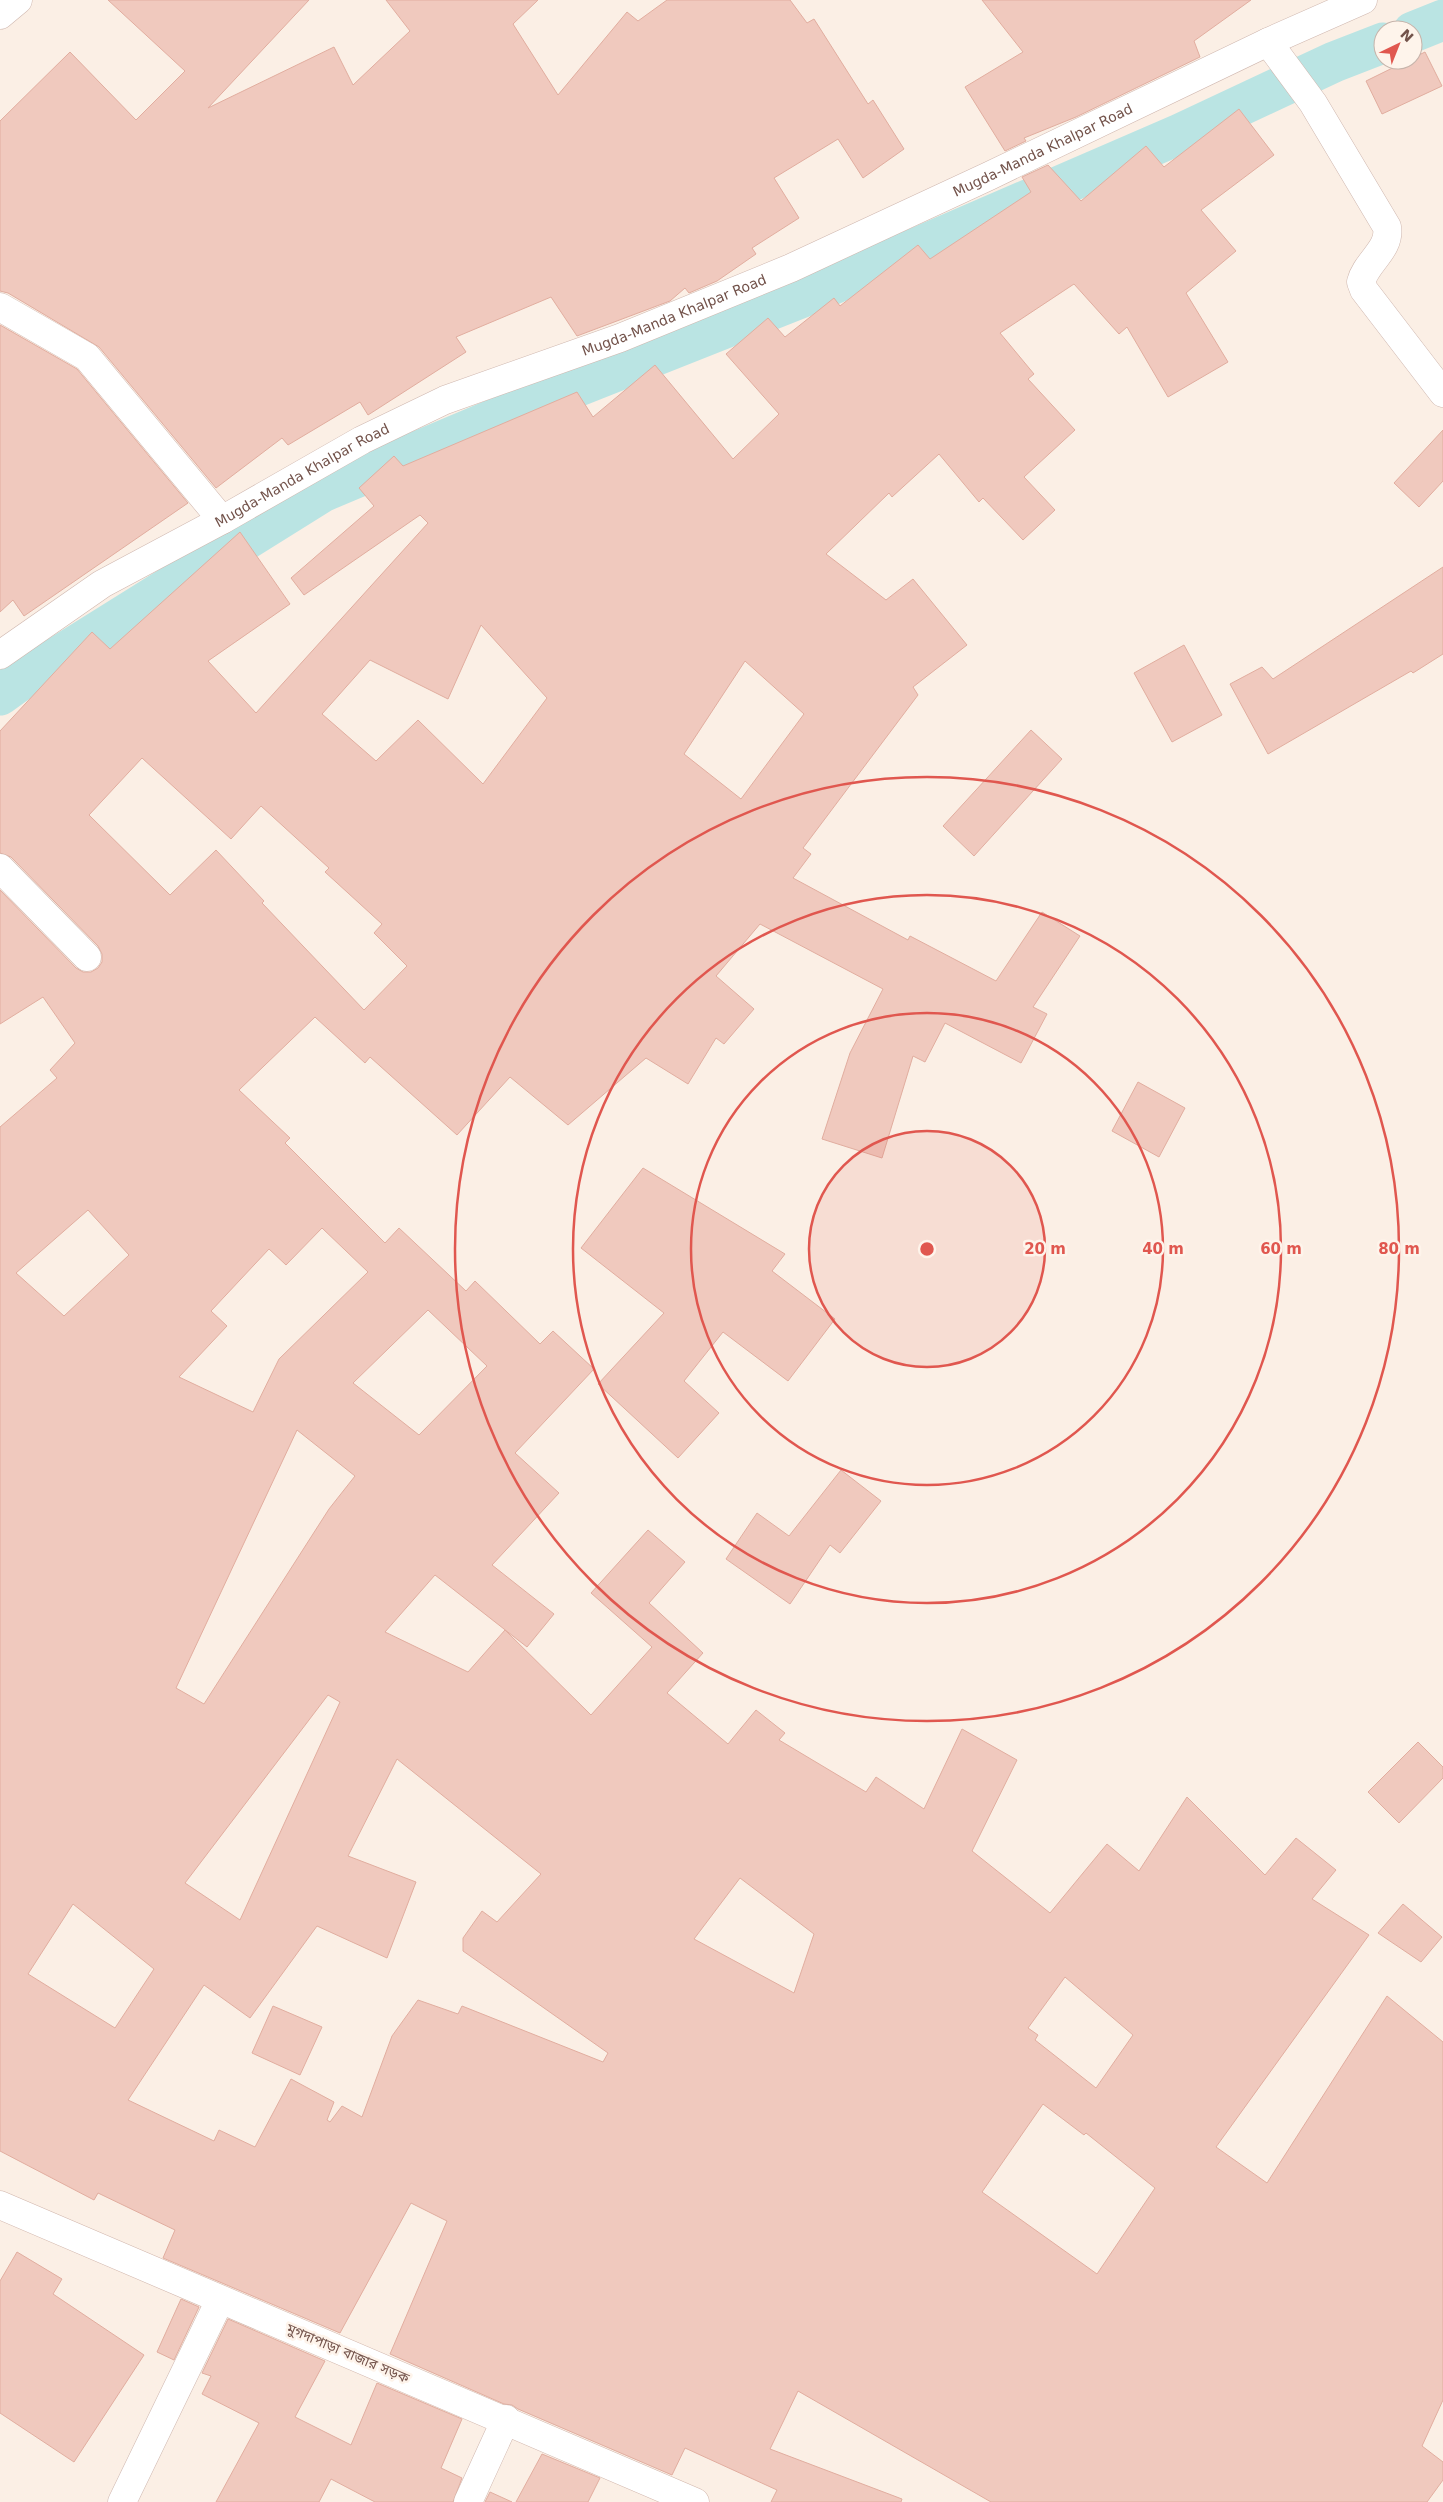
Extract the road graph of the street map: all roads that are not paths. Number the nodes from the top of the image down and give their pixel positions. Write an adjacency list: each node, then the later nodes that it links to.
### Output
1 (18, 0): 3 (street)
2 (1354, 2): 4 (street, Mugda-Manda Khalpar Road)
3 (0, 15)
4 (1268, 42): 6 (street); 7 (street, Mugda-Manda Khalpar Road)
5 (0, 307): 7 (street)
6 (1443, 393)
7 (222, 520): 8 (street, Mugda-Manda Khalpar Road)
8 (0, 655)
9 (0, 868): 10 (street)
10 (87, 957)
11 (0, 2205): 12 (street, মুগদাপাড়া বাজার সড়ক)
12 (220, 2300): 13 (street, মুগদাপাড়া বাজার সড়ক); 14 (street)
13 (506, 2419): 15 (street); 16 (street, মুগদাপাড়া বাজার সড়ক)
14 (122, 2502)
15 (468, 2502)
16 (695, 2502)

